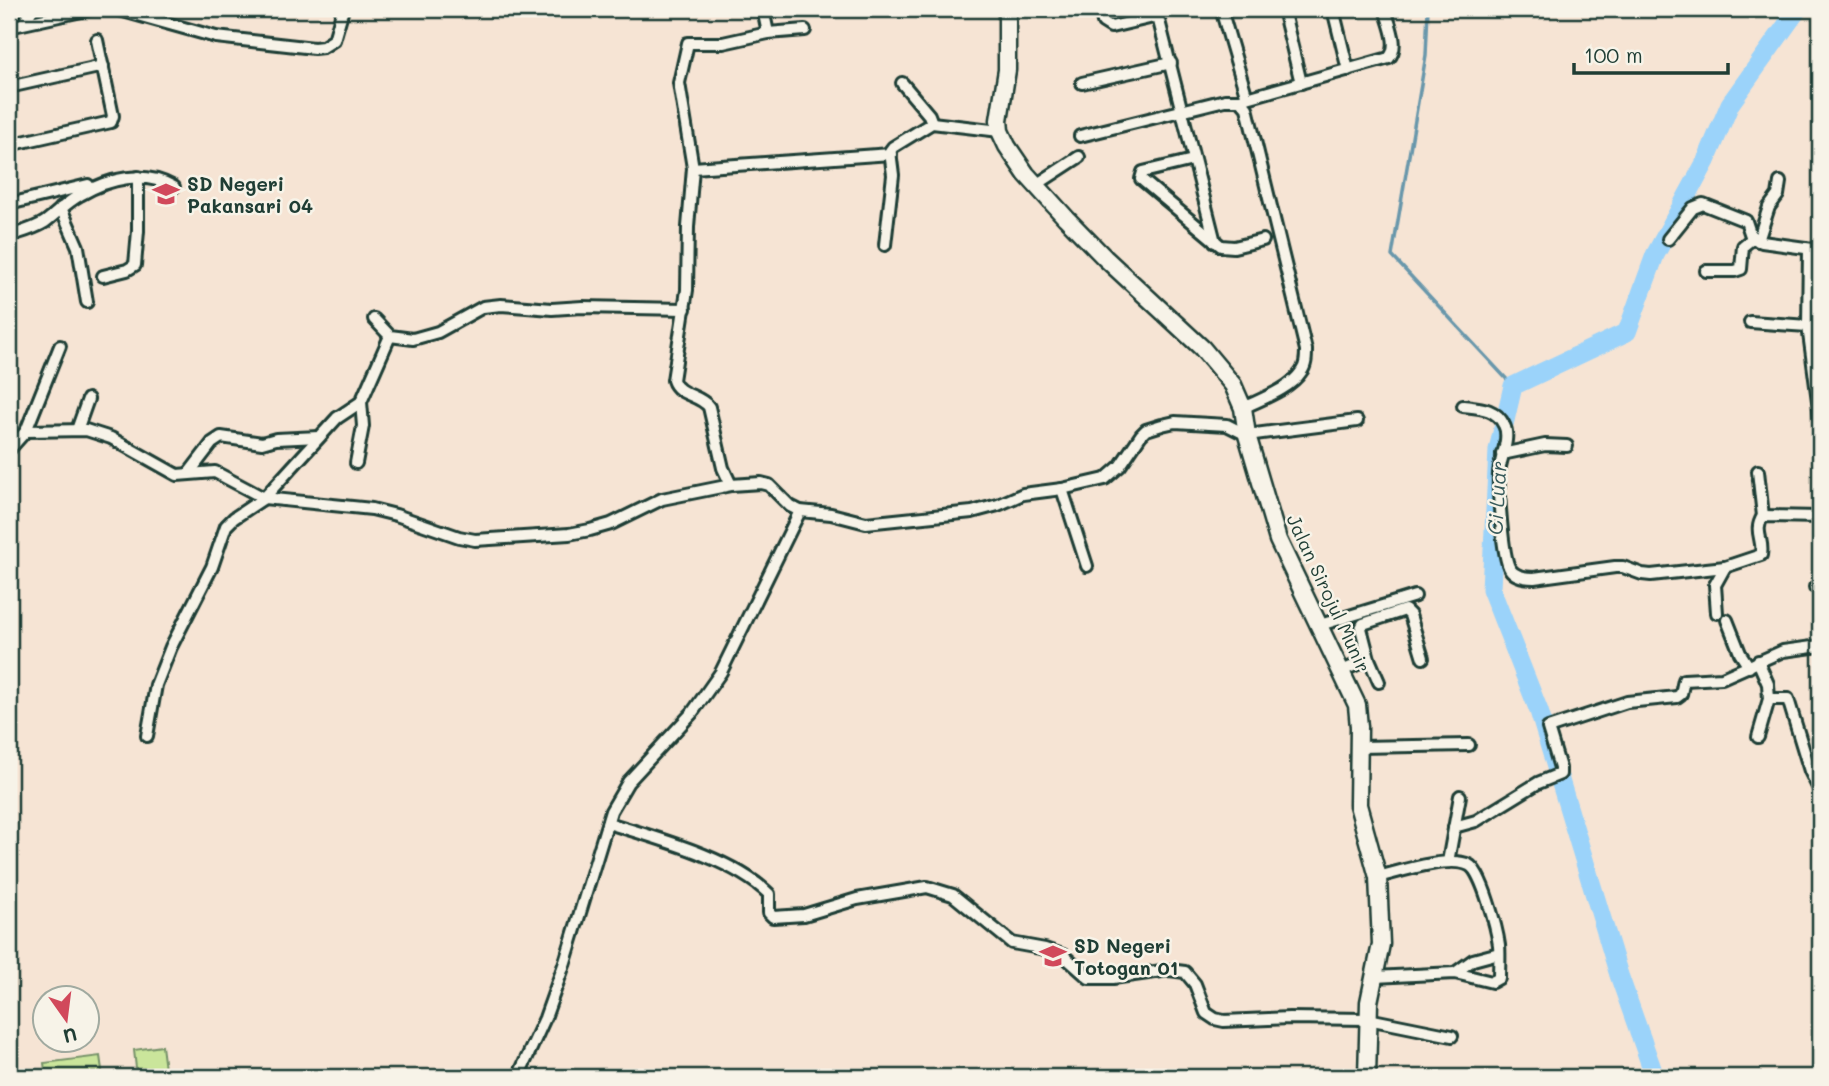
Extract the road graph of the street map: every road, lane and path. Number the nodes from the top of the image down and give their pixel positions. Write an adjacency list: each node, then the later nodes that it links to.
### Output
1 (33, 9): 13 (street)
2 (91, 9): 13 (street)
3 (116, 9): 4 (street)
4 (343, 9)
5 (763, 9): 16 (street)
6 (1007, 9): 28 (street)
7 (1100, 9): 12 (street)
8 (1221, 9): 25 (street)
9 (1283, 9): 23 (street)
10 (1333, 9): 20 (street)
11 (1385, 9): 20 (street)
12 (1157, 13): 18 (street)
13 (24, 22): 14 (street)
14 (9, 27)
15 (805, 30): 16 (street)
16 (768, 33): 34 (street)
17 (97, 40): 19 (street)
18 (1171, 63): 22 (street); 26 (street)
19 (103, 65): 24 (street); 30 (street)
20 (1348, 70): 23 (street)
21 (902, 83): 27 (street)
22 (1082, 83)
23 (1301, 83): 25 (street)
24 (9, 87)
25 (1243, 99): 26 (street); 62 (street)
26 (1181, 110): 29 (street); 33 (street)
27 (932, 123): 28 (street); 31 (street)
28 (1000, 131): 37 (street, Jalan Sirojul Munir)
29 (1080, 136)
30 (9, 145)
31 (891, 154): 34 (street); 48 (street)
32 (1079, 157): 37 (street)
33 (1193, 160): 41 (street); 42 (street)
34 (693, 168): 53 (street)
35 (137, 174): 38 (street); 39 (street); 40 (street); 51 (street)
36 (1780, 182): 45 (street)
37 (1036, 185): 62 (street, Jalan Sirojul Munir)
38 (174, 187)
39 (9, 204)
40 (61, 208): 43 (street); 52 (street)
41 (1206, 210): 42 (street); 47 (street)
42 (1185, 216): 47 (street)
43 (9, 236)
44 (1668, 239): 45 (street)
45 (1755, 239): 49 (street); 50 (street)
46 (1263, 240): 47 (street)
47 (1215, 242)
48 (885, 245)
49 (1814, 250): 56 (street)
50 (1706, 271)
51 (103, 276)
52 (87, 302)
53 (685, 309): 57 (street); 75 (street)
54 (374, 319): 57 (street)
55 (1750, 322): 56 (street)
56 (1808, 326): 63 (street)
57 (390, 336): 60 (street)
58 (60, 346): 65 (street)
59 (88, 399): 66 (street)
60 (361, 402): 68 (street); 72 (street)
61 (1463, 406): 71 (street)
62 (1243, 408): 67 (street, Jalan Sirojul Munir)
63 (1820, 416)
64 (1357, 421): 67 (street)
65 (26, 430): 66 (street); 70 (street)
66 (77, 430): 74 (street)
67 (1247, 435): 76 (street); 84 (street, Jalan Sirojul Munir)
68 (319, 437): 74 (street); 77 (street)
69 (1567, 446): 71 (street)
70 (9, 450)
71 (1502, 454): 82 (street)
72 (356, 463)
73 (1758, 471): 79 (street)
74 (189, 473): 77 (street)
75 (731, 485): 77 (street); 78 (street)
76 (1062, 489): 78 (street); 81 (street)
77 (264, 498): 92 (street)
78 (800, 511): 99 (street)
79 (1763, 516): 80 (street); 82 (street)
80 (1820, 517)
81 (1087, 566)
82 (1725, 567): 88 (street)
83 (1415, 596): 84 (street)
84 (1320, 625): 89 (street, Jalan Sirojul Munir)
85 (1820, 646): 88 (street)
86 (1423, 658): 87 (street)
87 (1369, 659): 89 (street); 90 (street)
88 (1754, 664): 91 (street); 100 (street)
89 (1342, 671): 95 (street, Jalan Sirojul Munir)
90 (1378, 682)
91 (1769, 699): 93 (street); 96 (street)
92 (147, 736)
93 (1758, 737)
94 (1469, 745): 95 (street)
95 (1359, 747): 102 (street, Jalan Sirojul Munir)
96 (1815, 771): 97 (street)
97 (1820, 791)
98 (1460, 796): 100 (street)
99 (607, 823): 106 (street); 108 (street)
100 (1454, 827): 101 (street)
101 (1448, 862): 102 (street); 103 (street)
102 (1378, 877): 105 (street, Jalan Sirojul Munir)
103 (1499, 953): 104 (street); 104 (street)
104 (1455, 973): 105 (street)
105 (1374, 977): 106 (street, Jalan Sirojul Munir)
106 (1368, 1019): 107 (street); 109 (street, Jalan Sirojul Munir)
107 (1452, 1036)
108 (518, 1077)
109 (1367, 1077)

